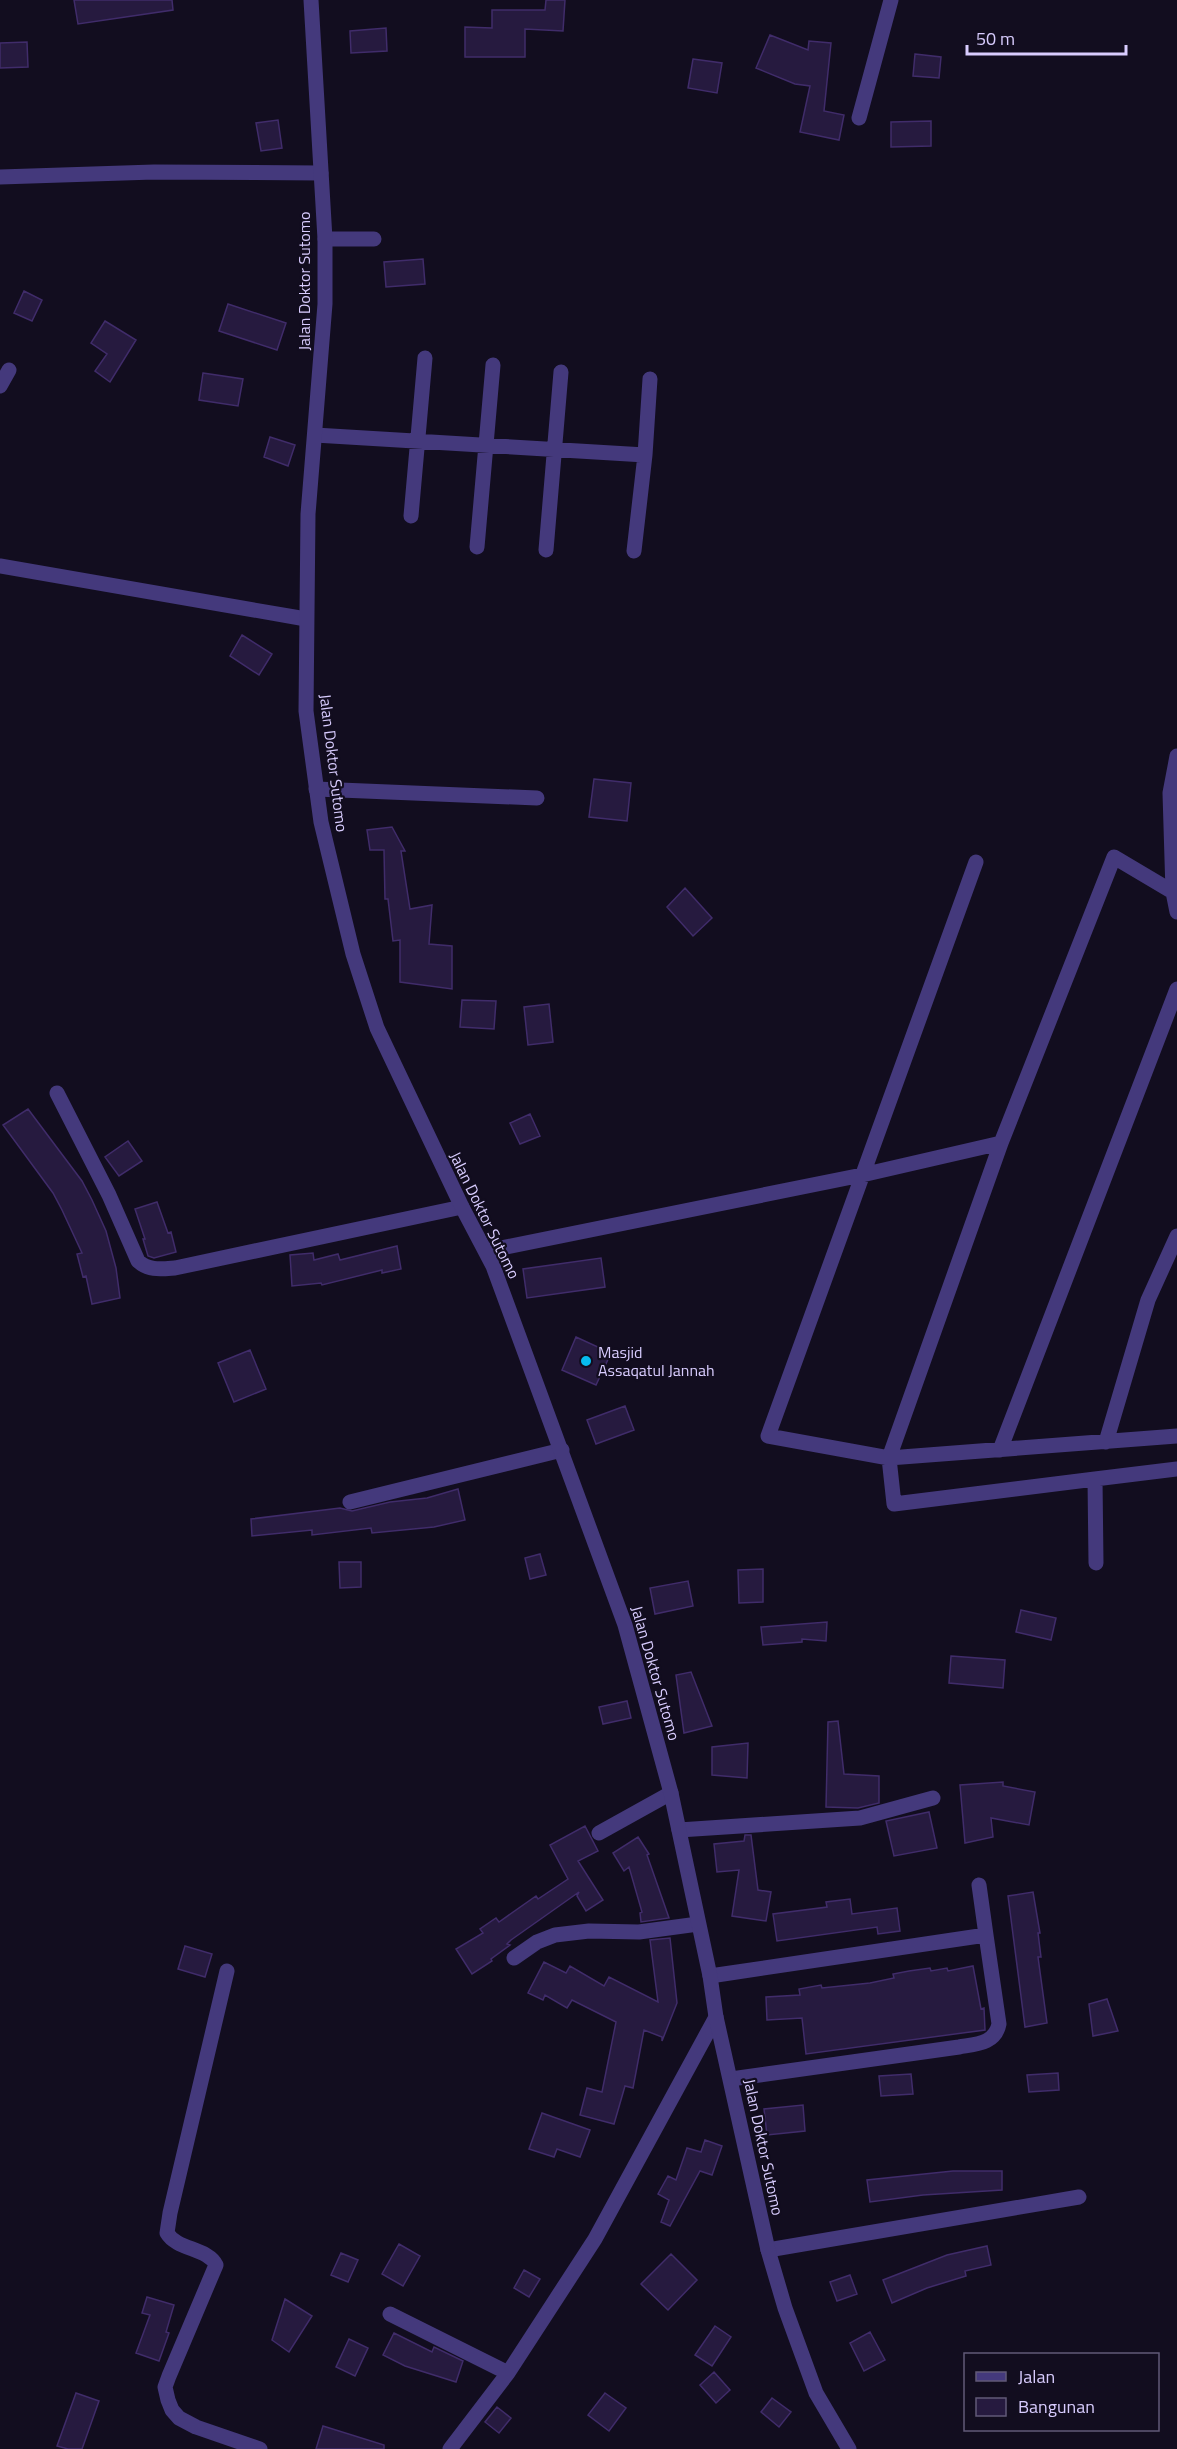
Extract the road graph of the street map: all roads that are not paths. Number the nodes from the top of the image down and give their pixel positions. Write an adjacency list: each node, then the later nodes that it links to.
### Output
1 (311, 0): 4 (street, Jalan Doktor Sutomo)
2 (891, 0): 3 (street)
3 (859, 118)
4 (321, 172): 5 (street); 6 (street, Jalan Doktor Sutomo)
5 (0, 177)
6 (325, 239): 7 (street); 14 (street, Jalan Doktor Sutomo)
7 (374, 239)
8 (425, 358): 15 (street)
9 (493, 365): 16 (street)
10 (9, 370): 13 (street)
11 (561, 372): 17 (street)
12 (650, 379): 18 (street)
13 (0, 386)
14 (315, 435): 15 (street); 24 (street, Jalan Doktor Sutomo)
15 (418, 441): 16 (street); 19 (street)
16 (487, 445): 17 (street); 20 (street)
17 (556, 450): 18 (street); 21 (street)
18 (645, 455): 22 (street)
19 (411, 516)
20 (477, 547)
21 (546, 550)
22 (634, 551)
23 (0, 566): 24 (street)
24 (306, 619): 26 (street, Jalan Doktor Sutomo)
25 (1177, 756): 29 (street)
26 (316, 789): 27 (street); 35 (street, Jalan Doktor Sutomo)
27 (537, 798)
28 (976, 862): 34 (street)
29 (1173, 892): 30 (street); 33 (street)
30 (1177, 912)
31 (1177, 989): 41 (street)
32 (57, 1093): 35 (street)
33 (1001, 1143): 34 (street); 42 (street)
34 (862, 1176): 37 (street); 42 (street)
35 (462, 1206): 37 (street, Jalan Doktor Sutomo)
36 (1177, 1236): 39 (street)
37 (486, 1251): 40 (street, Jalan Doktor Sutomo)
38 (1177, 1436): 39 (street)
39 (1106, 1442): 41 (street)
40 (562, 1450): 45 (street); 47 (street, Jalan Doktor Sutomo)
41 (1000, 1450): 42 (street)
42 (889, 1458): 44 (street)
43 (1177, 1469): 44 (street)
44 (1095, 1479): 46 (street)
45 (350, 1502)
46 (1096, 1563)
47 (671, 1793): 49 (street, Jalan Doktor Sutomo); 50 (street)
48 (933, 1798): 49 (street)
49 (679, 1830): 52 (street, Jalan Doktor Sutomo)
50 (599, 1833)
51 (979, 1885): 53 (street)
52 (698, 1924): 54 (street); 56 (street, Jalan Doktor Sutomo)
53 (986, 1935): 56 (street); 58 (street)
54 (514, 1958)
55 (227, 1971): 63 (street)
56 (710, 1976): 57 (street, Jalan Doktor Sutomo)
57 (716, 2017): 58 (street, Jalan Doktor Sutomo); 62 (street)
58 (731, 2079): 60 (street, Jalan Doktor Sutomo)
59 (1079, 2197): 60 (street)
60 (768, 2250): 65 (street, Jalan Doktor Sutomo)
61 (390, 2314): 62 (street)
62 (507, 2373): 64 (street)
63 (260, 2449)
64 (450, 2449)
65 (849, 2449)

